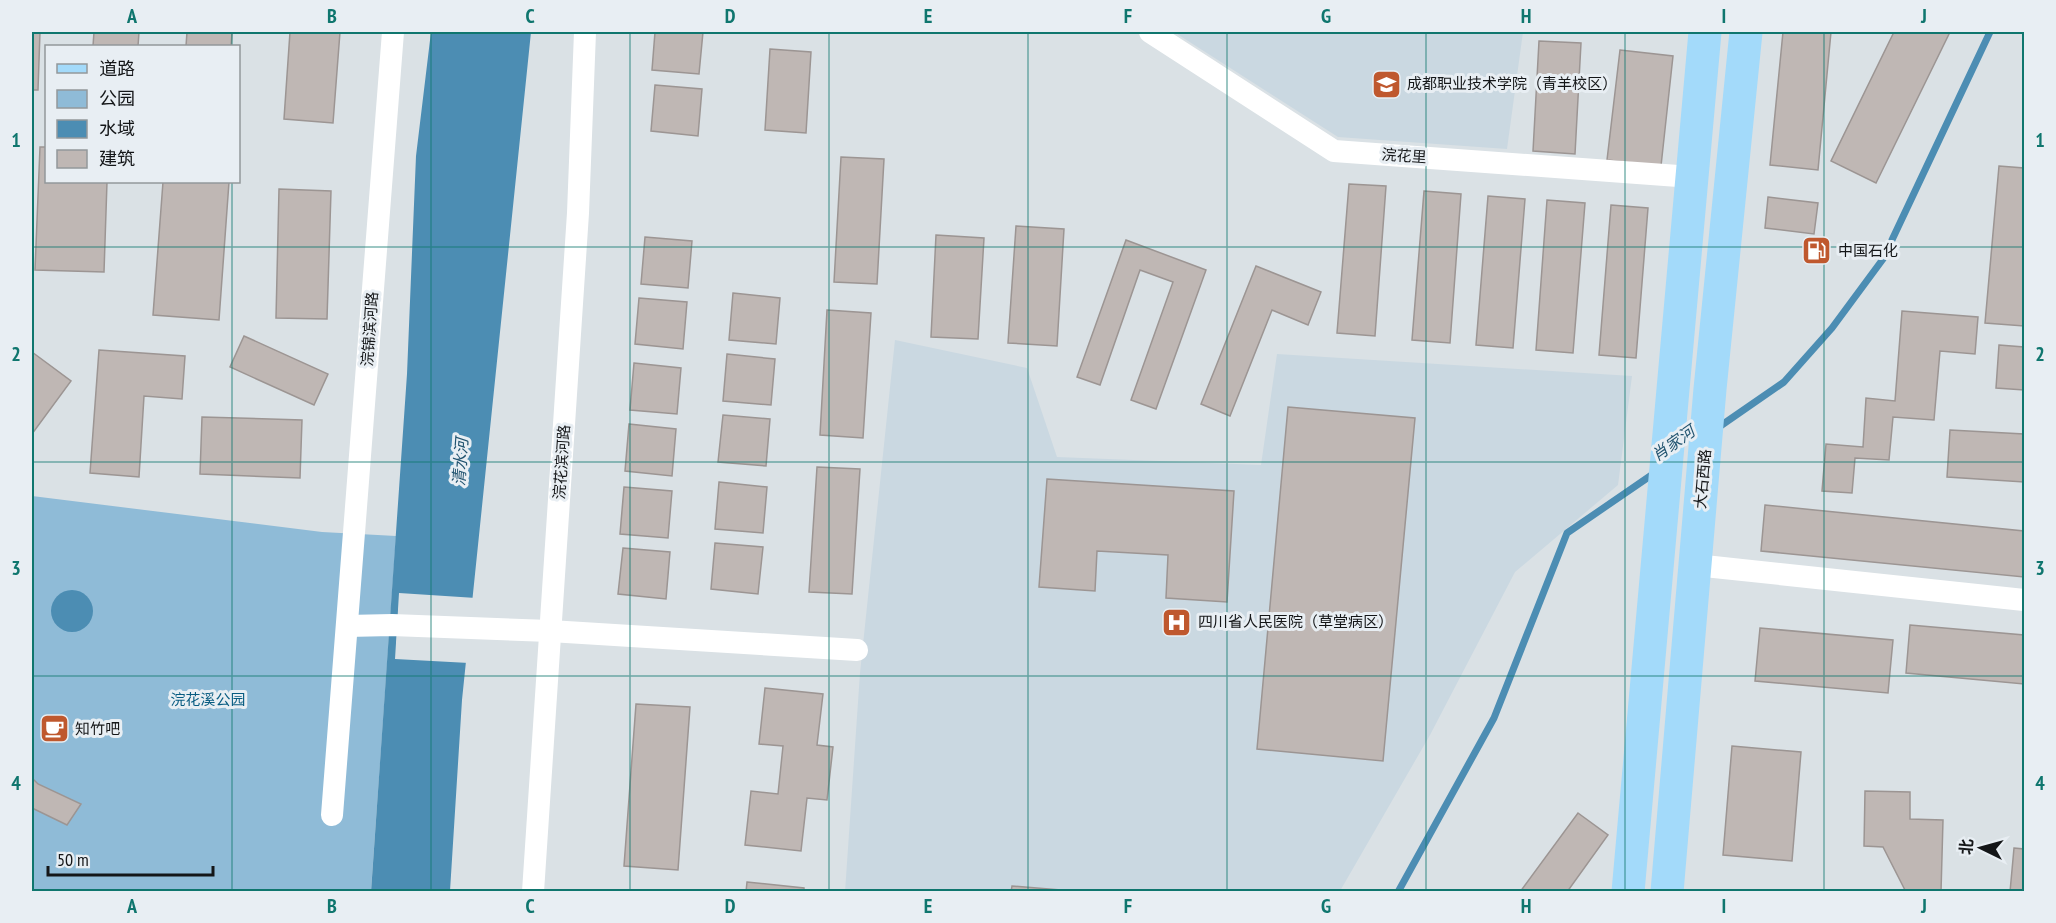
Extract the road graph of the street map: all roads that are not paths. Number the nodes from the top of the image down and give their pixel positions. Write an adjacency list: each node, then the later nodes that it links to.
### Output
1 (393, 32): 9 (street, 浣锦滨河路)
2 (585, 32): 10 (street, 浣花滨河路)
3 (1150, 32): 6 (street, 浣花里)
4 (1705, 32): 6 (main road)
5 (1746, 32): 7 (main road, 大石西路)
6 (1692, 177): 14 (main road)
7 (1695, 565): 8 (street); 15 (main road, 大石西路)
8 (2025, 600)
9 (347, 626): 10 (street); 12 (street, 浣锦滨河路)
10 (550, 631): 11 (street); 13 (street, 浣花滨河路)
11 (857, 650)
12 (332, 815)
13 (533, 891)
14 (1628, 891)
15 (1667, 891)

